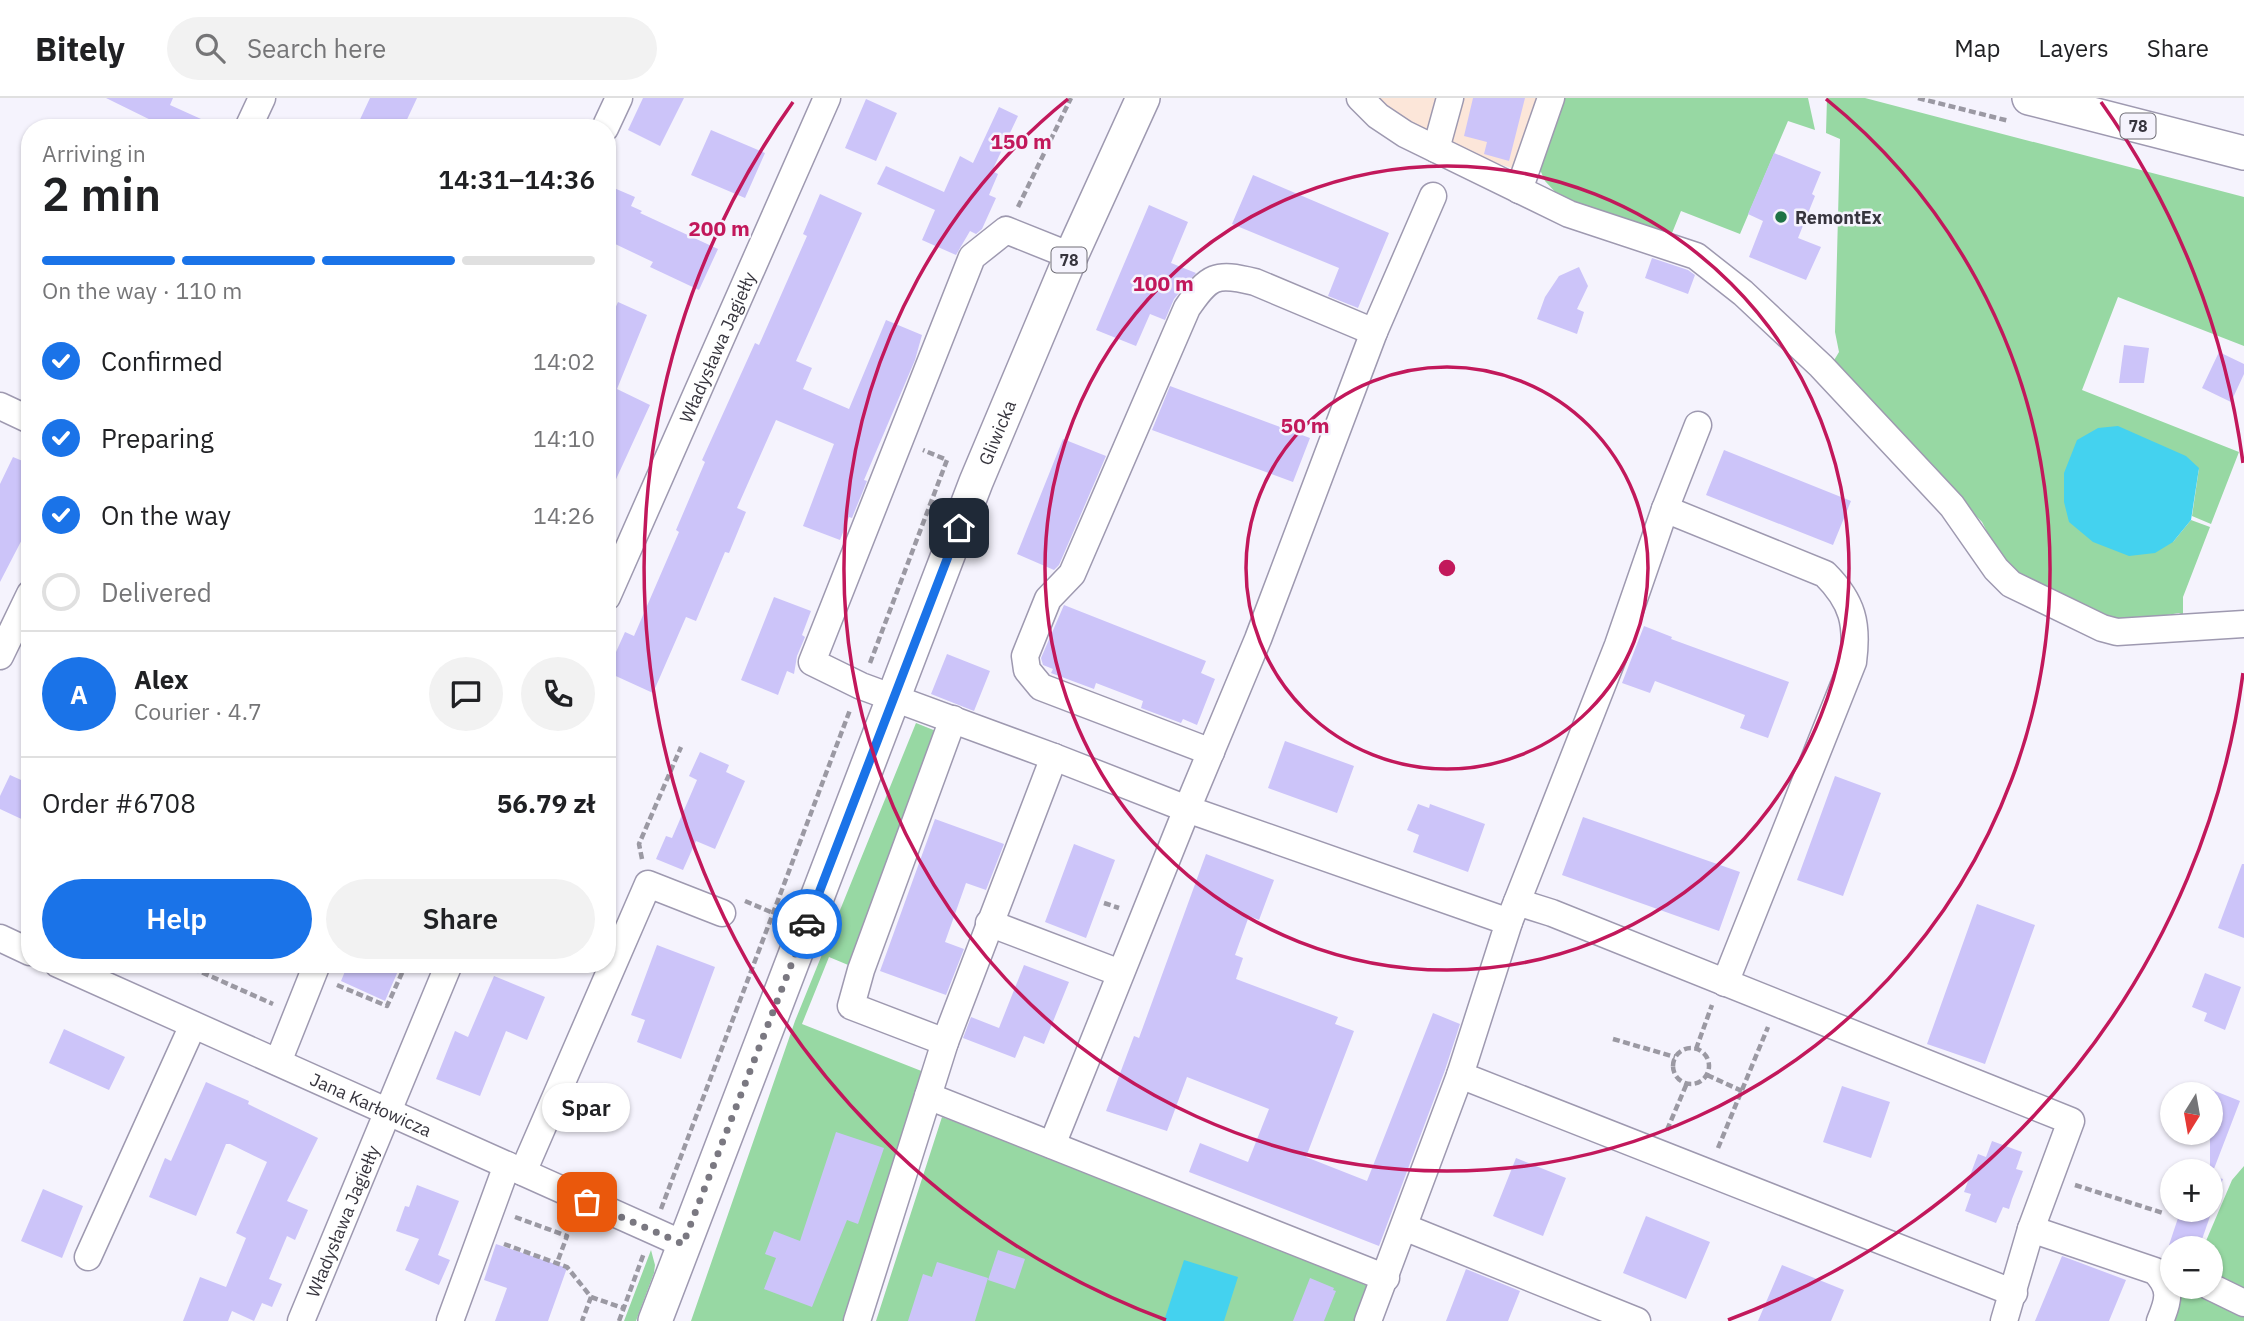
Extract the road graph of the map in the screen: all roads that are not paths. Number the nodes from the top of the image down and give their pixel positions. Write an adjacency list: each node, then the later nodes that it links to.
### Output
1 (262, 98): 9 (street)
2 (619, 98): 10 (street)
3 (827, 98): 21 (street, Władysława Jagiełły)
4 (1143, 98): 15 (main road, Gliwicka / 78)
5 (1360, 98): 11 (street)
6 (1450, 98): 11 (street)
7 (1551, 98): 13 (street)
8 (2029, 98): 12 (main road, 78)
9 (252, 119)
10 (609, 119)
11 (1436, 149): 13 (street)
12 (2244, 153)
13 (1519, 190): 23 (street)
14 (1433, 196): 16 (street)
15 (1071, 256): 25 (main road, Gliwicka / 78); 25 (street)
16 (1374, 332): 27 (street); 27 (street)
17 (0, 406): 18 (street)
18 (21, 416)
19 (1698, 425): 20 (street)
20 (1665, 509): 30 (street); 41 (street)
21 (616, 577)
22 (21, 613): 24 (street)
23 (2244, 625)
24 (0, 656)
25 (894, 698): 26 (street); 52 (main road, Gliwicka / 78)
26 (953, 719): 28 (street); 43 (street)
27 (1211, 752): 29 (street)
28 (1054, 757): 29 (street); 32 (street)
29 (1187, 808): 30 (street); 40 (street)
30 (1513, 912): 41 (street); 45 (street)
31 (722, 913): 35 (street)
32 (989, 923): 40 (street); 43 (street)
33 (0, 938): 34 (street)
34 (21, 947)
35 (616, 953)
36 (92, 973): 42 (street, Jana Karłowicza)
37 (313, 973): 44 (street)
38 (445, 973): 47 (street, Władysława Jagiełły)
39 (606, 973): 49 (street)
40 (1120, 973): 48 (street)
41 (1723, 982): 51 (street)
42 (193, 1025): 44 (street, Jana Karłowicza); 53 (street)
43 (945, 1042): 46 (street)
44 (278, 1062): 47 (street, Jana Karłowicza)
45 (1460, 1075): 50 (street); 56 (street)
46 (928, 1096): 48 (street); 63 (street)
47 (387, 1111): 49 (street, Jana Karłowicza); 60 (street, Władysława Jagiełły)
48 (1052, 1145): 55 (street)
49 (515, 1169): 52 (street, Jana Karłowicza); 61 (street)
50 (1404, 1227): 55 (street); 65 (street)
51 (2031, 1229): 54 (street); 56 (street)
52 (683, 1244): 62 (main road, Gliwicka / 78)
53 (88, 1257)
54 (2160, 1272)
55 (1386, 1278): 64 (street)
56 (2014, 1293): 66 (street)
57 (2223, 1293): 59 (street)
58 (2167, 1299): 67 (street)
59 (2244, 1303)
60 (301, 1321)
61 (450, 1321)
62 (655, 1321)
63 (857, 1321)
64 (1368, 1321)
65 (1637, 1321)
66 (2004, 1321)
67 (2160, 1321)

